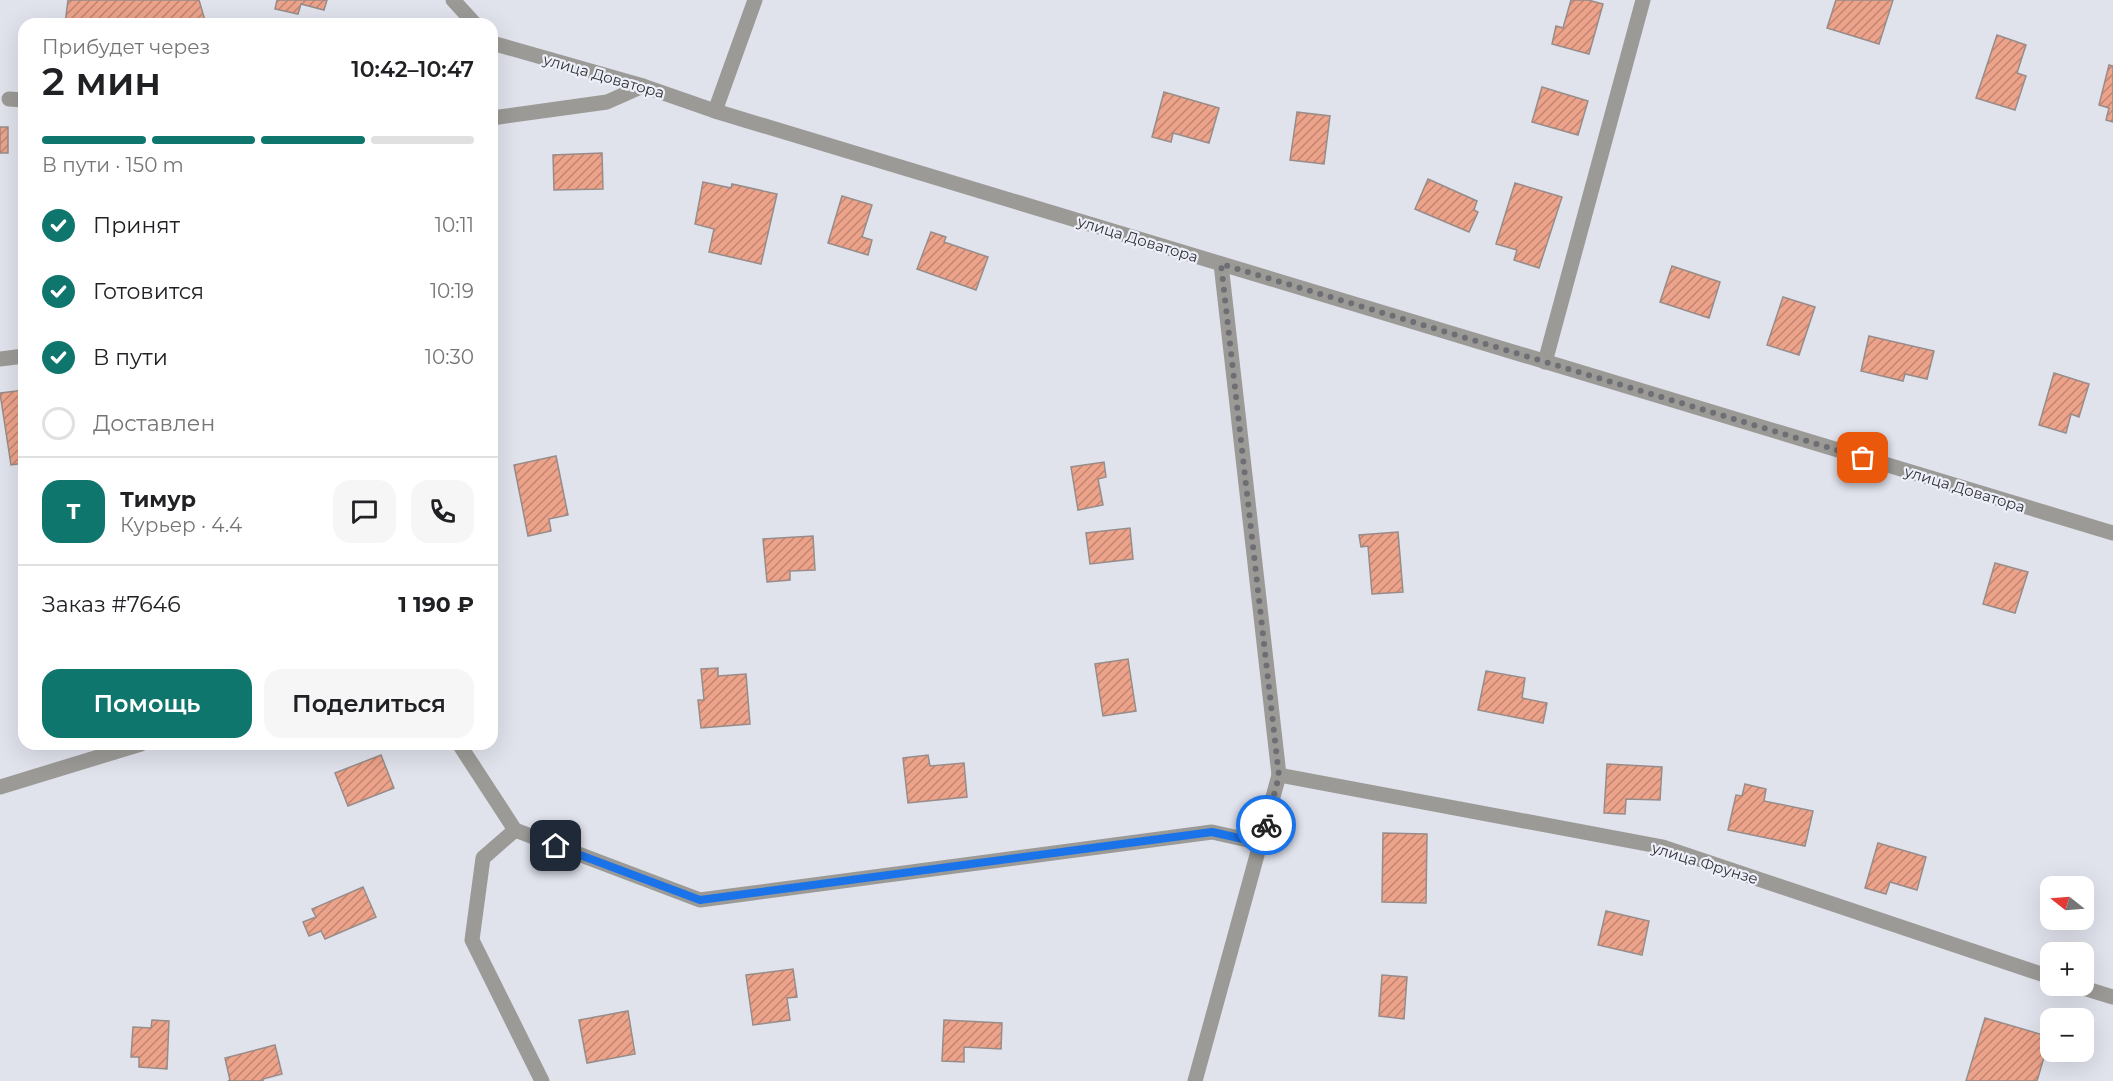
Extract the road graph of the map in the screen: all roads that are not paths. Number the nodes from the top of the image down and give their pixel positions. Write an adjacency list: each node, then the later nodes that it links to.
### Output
1 (453, 0): 4 (street)
2 (755, 0): 7 (street)
3 (1643, 0): 12 (street)
4 (470, 18)
5 (498, 45): 6 (street, улица Доватора)
6 (643, 86): 7 (street, улица Доватора); 8 (street)
7 (715, 111): 9 (street, улица Доватора)
8 (498, 117)
9 (1221, 264): 12 (street, улица Доватора); 16 (street)
10 (18, 357): 11 (street)
11 (0, 359)
12 (1545, 362): 13 (street, улица Доватора)
13 (2113, 533)
14 (121, 750): 17 (street)
15 (463, 750): 18 (street)
16 (1279, 776): 19 (street); 20 (street, улица Фрунзе)
17 (0, 787)
18 (516, 830): 19 (street); 23 (street)
19 (1261, 843): 24 (street)
20 (2040, 973)
21 (2094, 991): 22 (street)
22 (2113, 997)
23 (543, 1081)
24 (1195, 1081)

